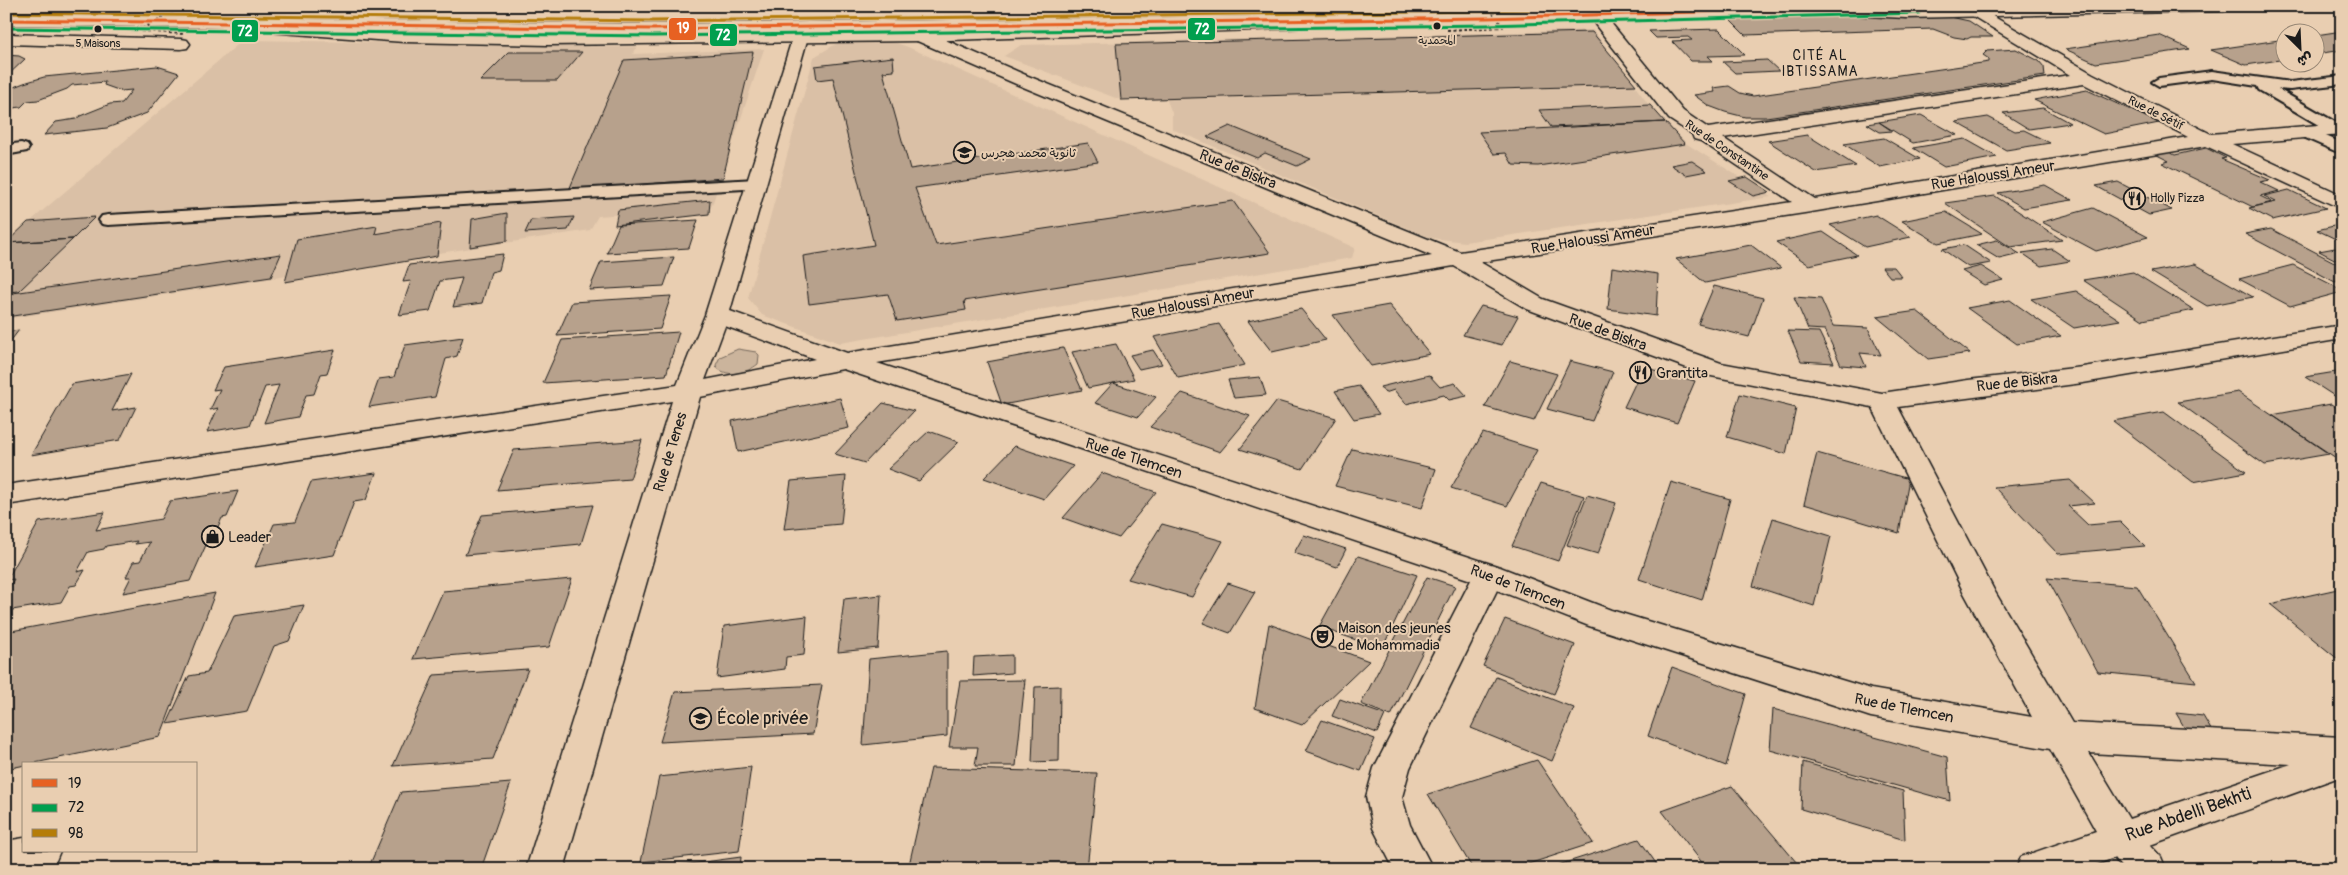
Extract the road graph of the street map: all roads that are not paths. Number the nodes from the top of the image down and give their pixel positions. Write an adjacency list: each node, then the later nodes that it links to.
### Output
1 (1670, 6): 2 (main road); 5 (main road)
2 (1677, 6)
3 (1919, 6): 6 (main road)
4 (2224, 6): 8 (main road)
5 (6, 7)
6 (1807, 9): 8 (main road); 9 (main road)
7 (1487, 12): 9 (main road); 11 (main road); 12 (main road)
8 (1977, 12): 16 (main road, Rue de Sétif)
9 (1596, 15): 20 (main road, Rue de Constantine)
10 (6, 20): 11 (main road)
11 (214, 23): 13 (main road)
12 (921, 36): 13 (main road); 27 (main road, Rue de Biskra)
13 (800, 37): 23 (main road, Rue de Tenes)
14 (183, 39): 15 (main road)
15 (6, 40)
16 (2088, 78): 20 (main road); 22 (main road, Rue de Sétif)
17 (2342, 80): 18 (lane)
18 (2252, 81): 19 (lane); 21 (lane)
19 (2159, 82)
20 (1701, 135): 25 (main road, Rue de Constantine)
21 (2341, 136): 22 (main road, Rue Haloussi Ameur)
22 (2208, 140): 24 (main road, Rue de Sétif); 25 (main road, Rue Haloussi Ameur)
23 (756, 184): 26 (lane); 28 (main road, Rue de Tenes)
24 (2342, 203)
25 (1811, 206): 27 (main road, Rue Haloussi Ameur)
26 (108, 220)
27 (1458, 259): 30 (main road, Rue Haloussi Ameur); 32 (main road, Rue de Biskra)
28 (718, 315): 30 (main road, Rue de Tlemcen); 31 (main road, Rue de Tenes)
29 (2342, 332): 32 (main road, Rue de Biskra)
30 (845, 361): 31 (main road, Rue Haloussi Ameur); 34 (main road, Rue de Tlemcen)
31 (688, 390): 33 (main road, Rue Haloussi Ameur); 41 (main road, Rue de Tenes)
32 (1882, 402): 35 (main road)
33 (6, 494)
34 (1489, 575): 35 (main road, Rue de Tlemcen); 42 (main road)
35 (2063, 737): 36 (main road, Rue de Tlemcen); 38 (main road)
36 (2342, 752)
37 (2342, 761): 38 (main road, Rue Abdelli Bekhti)
38 (2120, 838): 43 (main road, Rue Abdelli Bekhti); 44 (main road)
39 (36, 852): 40 (main road)
40 (6, 858)
41 (545, 869)
42 (1414, 869)
43 (2035, 869)
44 (2147, 869)

